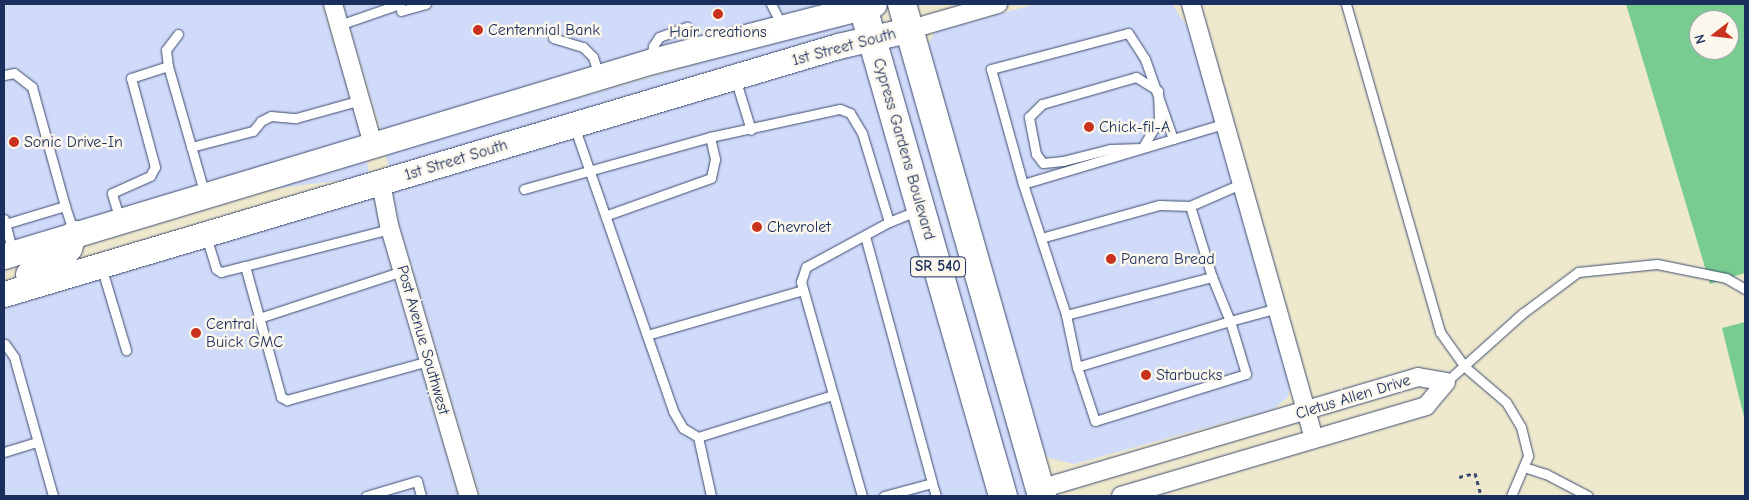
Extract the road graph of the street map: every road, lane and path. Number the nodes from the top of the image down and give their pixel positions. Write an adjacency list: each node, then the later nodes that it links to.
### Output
1 (333, 4): 10 (street)
2 (426, 4): 9 (lane)
3 (771, 4): 11 (lane)
4 (902, 4): 13 (main road, SR 540)
5 (998, 4): 13 (street)
6 (1191, 4): 24 (street)
7 (1346, 4): 68 (lane)
8 (867, 5): 11 (main road, 1st Street South); 16 (main road, Cypress Gardens Boulevard / SR 540)
9 (400, 7): 10 (lane)
10 (339, 25): 23 (street)
11 (782, 26): 17 (main road, 1st Street South)
12 (687, 27): 17 (lane)
13 (908, 30): 16 (main road, 1st Street South); 79 (main road, SR 540)
14 (178, 34): 18 (lane)
15 (553, 38): 20 (lane)
16 (872, 39): 21 (main road, 1st Street South); 40 (main road, Cypress Gardens Boulevard / SR 540)
17 (652, 61): 20 (main road, 1st Street South)
18 (168, 66): 30 (lane); 42 (lane)
19 (4, 76): 38 (lane)
20 (600, 77): 29 (main road, 1st Street South)
21 (735, 78): 25 (main road, 1st Street South); 26 (lane)
22 (1158, 91): 28 (lane); 31 (lane); 31 (lane); 35 (lane)
23 (361, 100): 29 (street); 30 (lane)
24 (1226, 124): 28 (lane); 34 (street)
25 (574, 126): 32 (lane); 33 (main road, 1st Street South)
26 (751, 130): 27 (lane); 44 (lane)
27 (710, 137): 32 (lane); 41 (lane)
28 (1173, 139): 31 (lane)
29 (373, 144): 37 (main road, 1st Street South)
30 (191, 147): 37 (lane)
31 (1142, 148): 35 (lane)
32 (589, 170): 36 (lane); 41 (lane)
33 (381, 183): 45 (street, Post Avenue Southwest); 47 (main road, 1st Street South)
34 (1243, 183): 39 (lane); 59 (street)
35 (1023, 184): 49 (lane)
36 (524, 189)
37 (205, 195): 42 (main road, 1st Street South)
38 (65, 206): 43 (lane); 46 (lane)
39 (1190, 206): 49 (lane); 54 (lane)
40 (921, 210): 44 (lane); 88 (main road, Cypress Gardens Boulevard / SR 540)
41 (607, 215): 63 (lane)
42 (120, 220): 46 (main road, 1st Street South)
43 (5, 221): 50 (lane)
44 (889, 222): 48 (lane)
45 (390, 229): 52 (lane); 53 (street, Post Avenue Southwest)
46 (74, 233): 50 (main road, 1st Street South); 56 (main road)
47 (205, 235): 51 (main road, 1st Street South); 52 (lane)
48 (865, 236): 57 (lane); 78 (lane)
49 (1040, 238): 60 (lane)
50 (9, 255)
51 (101, 265): 58 (main road, 1st Street South); 65 (lane)
52 (245, 266): 61 (lane)
53 (403, 271): 61 (lane); 66 (street, Post Avenue Southwest)
54 (1212, 277): 60 (lane); 62 (lane)
55 (1744, 288): 68 (lane)
56 (4, 289)
57 (803, 290): 63 (lane); 70 (lane)
58 (4, 294)
59 (1279, 308): 62 (lane); 71 (street)
60 (1066, 315): 67 (lane)
61 (259, 318): 66 (lane)
62 (1230, 321): 67 (lane); 67 (lane)
63 (647, 335): 72 (lane)
64 (4, 342): 74 (lane)
65 (126, 350)
66 (429, 361): 83 (street, Post Avenue Southwest)
67 (1077, 367)
68 (1465, 367): 69 (lane); 76 (lane)
69 (1446, 382): 71 (street, Cletus Allen Drive); 73 (street, Cletus Allen Drive)
70 (833, 395): 72 (lane); 85 (lane)
71 (1308, 411): 73 (street); 79 (street, Cletus Allen Drive)
72 (698, 437): 84 (lane)
73 (1314, 438): 89 (street, Cletus Allen Drive)
74 (37, 442): 75 (lane); 80 (lane)
75 (4, 452)
76 (1524, 467): 91 (lane); 92 (lane)
77 (1459, 477): 90 (path)
78 (932, 483): 86 (lane); 87 (lane)
79 (1041, 493)
80 (53, 496)
81 (370, 496): 82 (lane)
82 (422, 496)
83 (469, 496)
84 (711, 496)
85 (862, 496)
86 (884, 496)
87 (936, 496)
88 (1003, 496)
89 (1121, 496)
90 (1481, 496)
91 (1511, 496)
92 (1588, 496)

